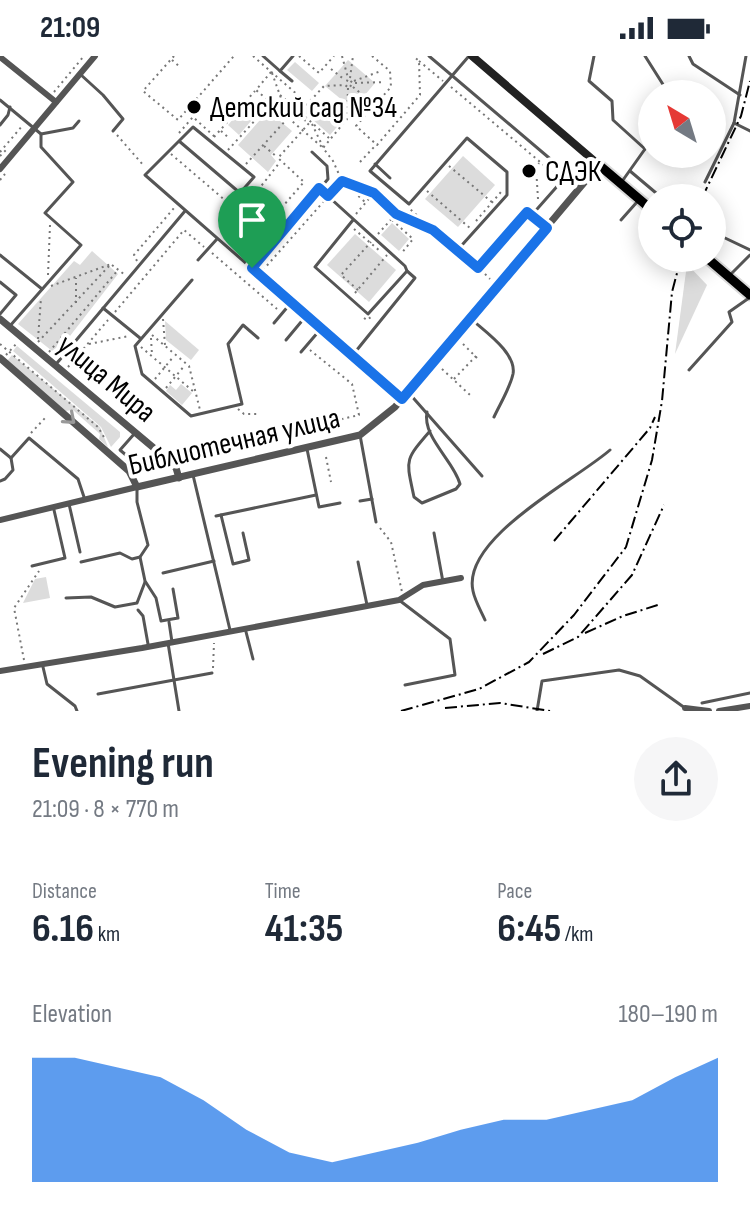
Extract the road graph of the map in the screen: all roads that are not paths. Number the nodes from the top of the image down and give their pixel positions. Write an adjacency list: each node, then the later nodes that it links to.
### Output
1 (95, 56): 12 (street)
2 (263, 56): 11 (lane)
3 (292, 56): 11 (lane)
4 (429, 56): 13 (lane)
5 (471, 56): 13 (lane); 31 (main road)
6 (594, 56): 27 (lane)
7 (645, 56): 14 (lane)
8 (689, 56): 16 (lane)
9 (746, 56): 16 (lane)
10 (0, 57): 18 (street)
11 (280, 71): 15 (lane)
12 (80, 74): 18 (street); 24 (lane)
13 (452, 75): 30 (lane); 44 (lane)
14 (660, 80)
15 (292, 81)
16 (740, 95): 21 (lane)
17 (0, 100): 19 (lane)
18 (56, 102): 23 (street)
19 (10, 107): 22 (lane); 23 (lane)
20 (79, 121): 23 (lane)
21 (734, 123): 25 (lane); 35 (lane)
22 (0, 125)
23 (35, 129): 32 (street); 61 (lane)
24 (113, 131)
25 (750, 131)
26 (179, 141): 26 (lane); 43 (lane)
27 (638, 143)
28 (312, 152): 38 (lane)
29 (638, 159): 33 (lane)
30 (375, 164): 34 (lane); 39 (lane)
31 (599, 165): 36 (main road); 47 (street, Библиотечная улица)
32 (0, 169)
33 (630, 171): 36 (lane); 37 (lane)
34 (390, 178)
35 (705, 182)
36 (621, 183): 40 (main road)
37 (645, 184)
38 (319, 188): 45 (lane); 54 (lane)
39 (507, 195): 41 (lane); 50 (lane)
40 (638, 198)
41 (512, 199)
42 (638, 200): 46 (lane)
43 (185, 211): 48 (lane); 64 (lane)
44 (528, 213): 47 (lane); 55 (lane)
45 (352, 219): 56 (lane); 56 (lane)
46 (621, 220)
47 (547, 228): 67 (street, Библиотечная улица)
48 (217, 239): 53 (lane); 54 (lane)
49 (726, 239): 51 (lane)
50 (462, 245)
51 (750, 253): 58 (lane)
52 (0, 255): 61 (lane)
53 (198, 260)
54 (252, 268): 63 (lane)
55 (485, 268)
56 (407, 271): 75 (lane)
57 (723, 272): 58 (main road)
58 (729, 277): 62 (main road)
59 (192, 280): 72 (lane)
60 (0, 282): 65 (lane)
61 (42, 289): 69 (lane)
62 (750, 296): 78 (lane)
63 (291, 303): 66 (lane); 68 (lane)
64 (103, 308): 72 (lane); 77 (lane)
65 (0, 316): 69 (street, улица Мира)
66 (306, 316): 70 (lane); 73 (lane)
67 (470, 318): 79 (street, Библиотечная улица); 81 (lane)
68 (274, 323)
69 (9, 327): 77 (street, улица Мира)
70 (320, 329): 74 (lane); 75 (lane)
71 (258, 338): 72 (lane)
72 (141, 339)
73 (286, 340)
74 (301, 352)
75 (352, 356): 79 (lane)
76 (1, 359): 94 (street, улица Мира, one-way to 94)
77 (55, 366): 83 (street, улица Мира)
78 (689, 370)
79 (405, 396): 80 (lane); 84 (street, Библиотечная улица)
80 (427, 412): 82 (lane); 91 (lane)
81 (494, 417)
82 (430, 431): 82 (lane)
83 (135, 433): 89 (lane); 92 (street, улица Мира)
84 (360, 435): 86 (street, Библиотечная улица); 96 (lane)
85 (0, 449): 88 (lane)
86 (307, 449): 90 (street, Библиотечная улица); 95 (lane)
87 (610, 450): 113 (lane)
88 (11, 458): 93 (lane); 97 (lane)
89 (145, 471)
90 (193, 475): 92 (street, Библиотечная улица); 108 (lane)
91 (482, 476)
92 (179, 478): 94 (street, Библиотечная улица)
93 (0, 481)
94 (137, 487): 97 (street, Библиотечная улица); 107 (lane)
95 (316, 495): 99 (lane); 104 (lane)
96 (372, 499): 98 (lane); 103 (lane)
97 (85, 500): 100 (street, Библиотечная улица)
98 (360, 501)
99 (340, 503)
100 (69, 504): 101 (street, Библиотечная улица); 106 (lane)
101 (54, 507): 102 (street, Библиотечная улица); 111 (lane)
102 (0, 520)
103 (376, 522)
104 (243, 533)
105 (434, 533): 116 (lane)
106 (80, 552)
107 (140, 557): 109 (lane); 115 (lane)
108 (214, 561): 112 (lane); 125 (lane)
109 (81, 562)
110 (358, 562): 120 (lane)
111 (32, 566)
112 (163, 573)
113 (473, 575): 114 (lane); 122 (lane)
114 (461, 578): 116 (street)
115 (145, 581): 118 (lane); 123 (lane)
116 (443, 582): 119 (street)
117 (173, 589): 123 (lane)
118 (66, 598)
119 (401, 598): 120 (street); 133 (lane)
120 (367, 606): 124 (street)
121 (138, 610): 127 (lane)
122 (485, 620)
123 (169, 621): 126 (lane)
124 (245, 628): 125 (street); 128 (lane)
125 (231, 631): 126 (street)
126 (170, 642): 127 (street); 132 (lane)
127 (148, 646): 129 (street)
128 (253, 659)
129 (42, 663): 130 (street); 139 (lane)
130 (0, 671)
131 (212, 673): 132 (lane)
132 (174, 680): 135 (lane); 140 (lane)
133 (405, 685)
134 (750, 693): 136 (lane)
135 (98, 694)
136 (702, 703)
137 (750, 706): 143 (street)
138 (685, 708): 141 (lane); 142 (street)
139 (77, 711)
140 (179, 711)
141 (537, 711)
142 (709, 711)
143 (719, 711)

